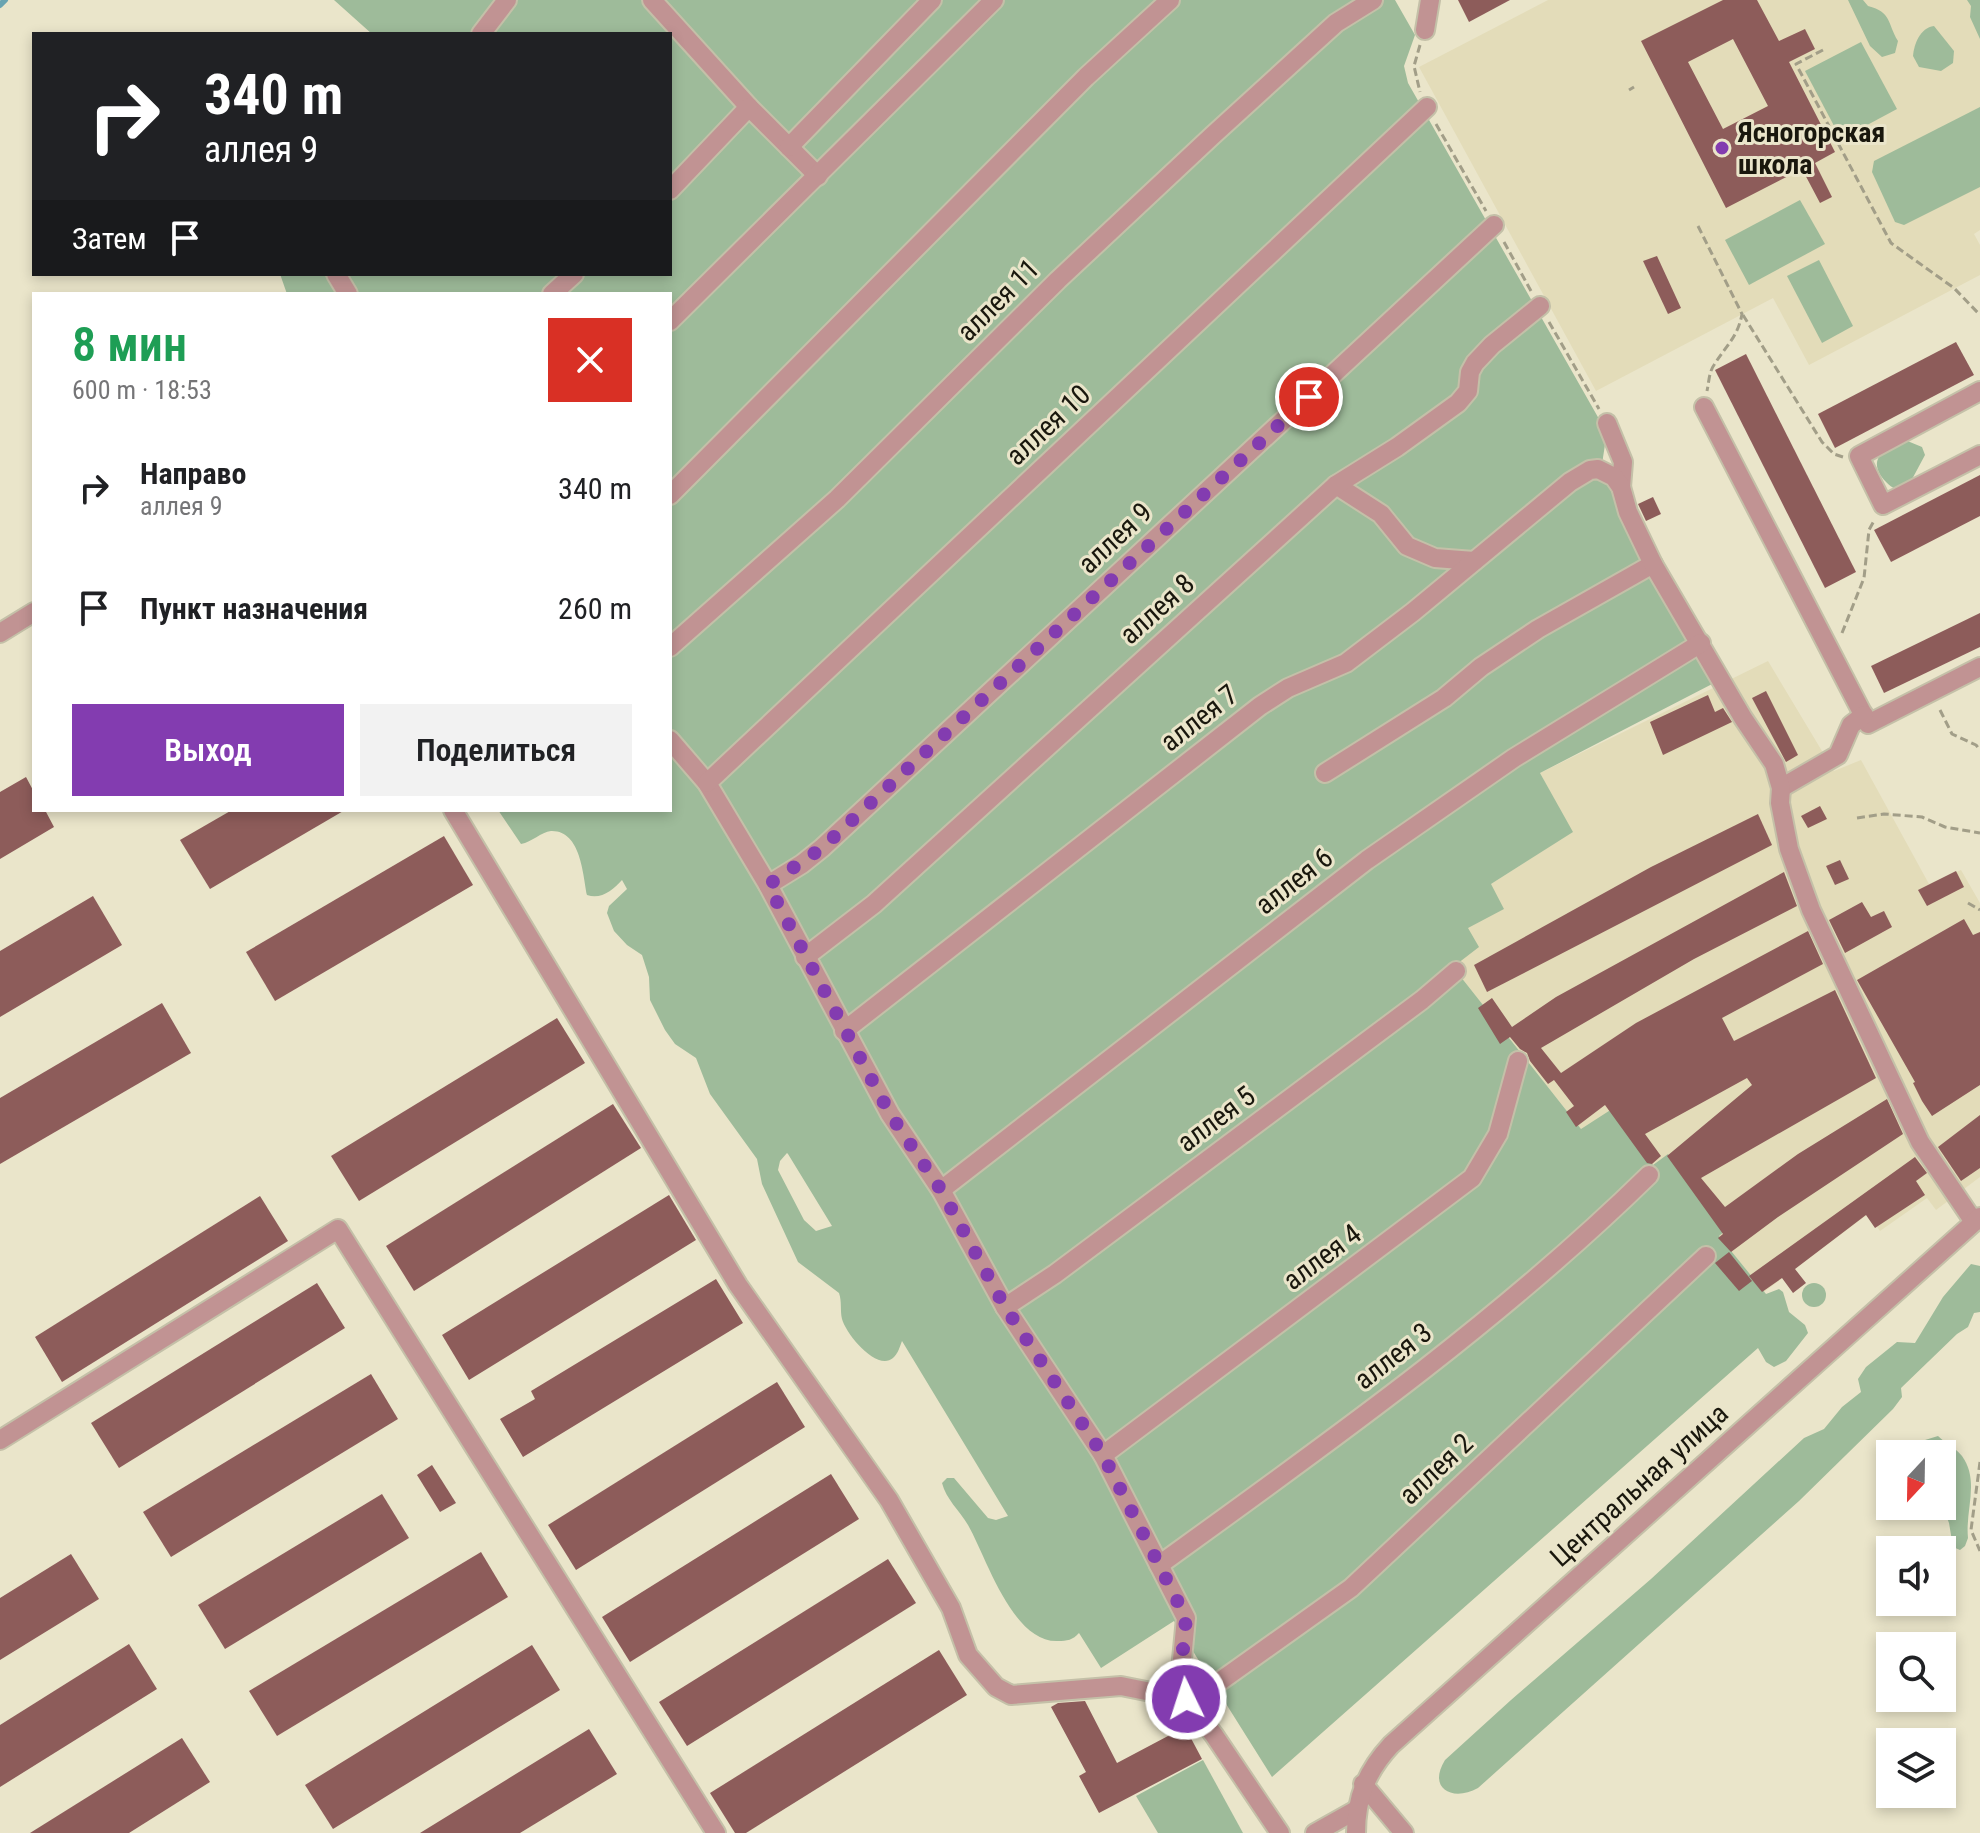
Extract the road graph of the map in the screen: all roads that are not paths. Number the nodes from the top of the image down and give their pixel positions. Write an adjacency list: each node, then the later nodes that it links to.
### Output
1 (507, 0): 9 (street)
2 (652, 0): 10 (street)
3 (994, 0): 13 (street)
4 (1170, 0): 26 (street)
5 (1373, 0): 32 (street, аллея 11)
6 (1430, 0): 8 (street)
7 (928, 1): 12 (street)
8 (1425, 30)
9 (483, 32)
10 (749, 107): 12 (street); 14 (street)
11 (1427, 107): 37 (street, аллея 10)
12 (789, 147): 13 (street)
13 (818, 176): 19 (street)
14 (672, 188)
15 (1494, 225): 40 (street, аллея 9)
16 (572, 276): 17 (street)
17 (554, 292)
18 (1540, 306): 24 (street, аллея 8)
19 (672, 319)
20 (1980, 391): 23 (street)
21 (1704, 407): 34 (street)
22 (1607, 423): 25 (street)
23 (1980, 455)
24 (1336, 485): 27 (street); 41 (street, аллея 8)
25 (1621, 487): 27 (street, аллея 7); 28 (street)
26 (672, 493)
27 (1474, 561): 43 (street, аллея 7)
28 (1653, 564): 31 (street); 36 (street)
29 (32, 613): 30 (street)
30 (0, 633)
31 (1701, 643): 38 (street); 46 (street, аллея 6)
32 (672, 645)
33 (1980, 667): 34 (street)
34 (1864, 715): 38 (street)
35 (672, 742): 37 (street)
36 (1325, 773)
37 (707, 783): 40 (street)
38 (1781, 788): 47 (street)
39 (454, 812): 53 (street)
40 (768, 885): 41 (street)
41 (805, 957): 43 (street)
42 (1456, 971): 49 (street, аллея 5)
43 (844, 1031): 46 (street)
44 (1518, 1061): 51 (street, аллея 4)
45 (1649, 1175): 52 (street, аллея 3)
46 (941, 1190): 49 (street)
47 (1977, 1220): 54 (street, Центральная улица)
48 (1706, 1256): 53 (street, аллея 2)
49 (1005, 1307): 51 (street)
50 (0, 1440): 56 (street)
51 (1103, 1455): 52 (street)
52 (1159, 1565): 53 (street)
53 (1186, 1699): 57 (street)
54 (1363, 1784): 55 (street, Центральная улица); 60 (street)
55 (1356, 1810): 58 (street); 59 (street, Центральная улица)
56 (716, 1833)
57 (1280, 1833)
58 (1315, 1833)
59 (1356, 1833)
60 (1404, 1833)

